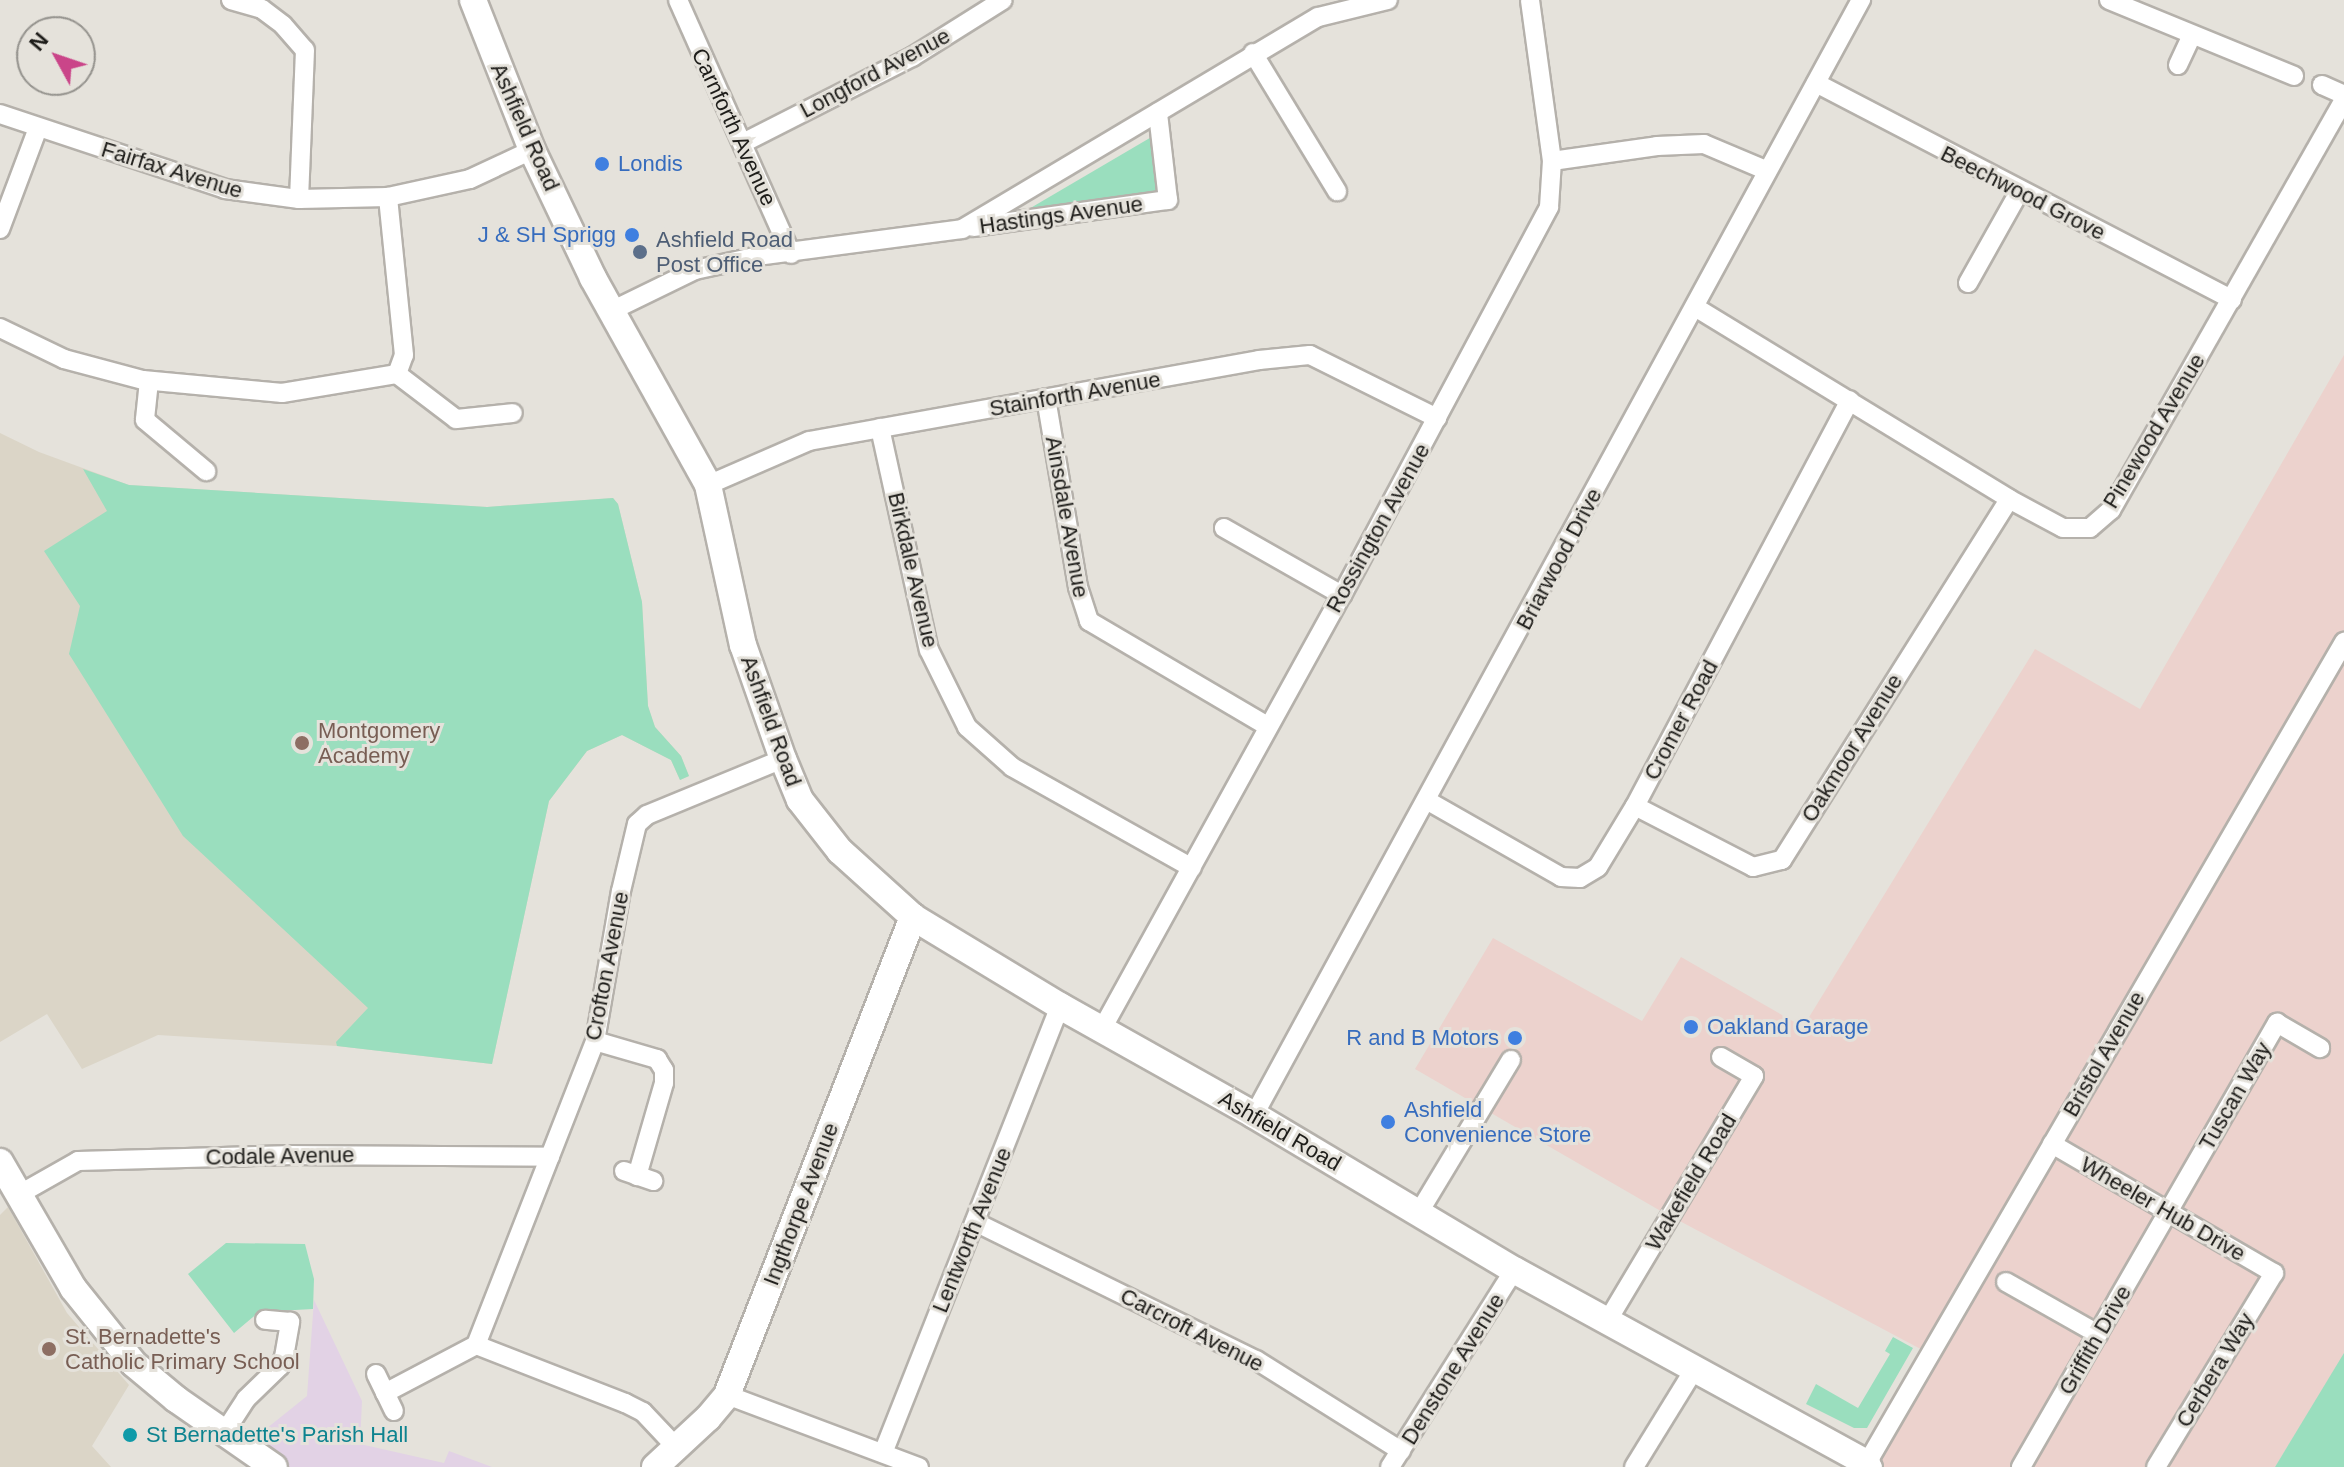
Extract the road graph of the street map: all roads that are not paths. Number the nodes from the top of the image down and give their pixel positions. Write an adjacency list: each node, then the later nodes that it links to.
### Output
1 (231, 0): 26 (street)
2 (473, 0): 20 (street, Ashfield Road)
3 (678, 0): 19 (street, Carnforth Avenue)
4 (1003, 0): 19 (street, Longford Avenue)
5 (1387, 0): 10 (street, Hastings Avenue)
6 (1530, 0): 21 (street, Rossington Avenue)
7 (1861, 0): 13 (street, Briarwood Drive)
8 (2109, 0): 9 (street)
9 (2192, 35): 11 (street); 12 (street)
10 (1253, 53): 16 (street, Hastings Avenue); 23 (street)
11 (2178, 65)
12 (2294, 76)
13 (1816, 83): 22 (street, Briarwood Drive); 24 (street, Beechwood Grove)
14 (2322, 85): 15 (street, Pinewood Avenue)
15 (2344, 98): 31 (street, Pinewood Avenue)
16 (1158, 113): 28 (street, Hastings Avenue); 28 (street, Hastings Avenue)
17 (0, 114): 18 (street, Fairfax Avenue)
18 (38, 128): 26 (street, Fairfax Avenue); 27 (street)
19 (743, 143): 29 (street, Carnforth Avenue)
20 (532, 150): 25 (street, Fairfax Avenue); 33 (street, Ashfield Road)
21 (1552, 161): 22 (street); 40 (street, Rossington Avenue)
22 (1768, 171): 32 (street, Briarwood Drive)
23 (1337, 191)
24 (2019, 192): 30 (street); 31 (street, Beechwood Grove)
25 (388, 197): 26 (street, Fairfax Avenue); 35 (street)
26 (299, 199)
27 (0, 229)
28 (962, 229): 29 (street, Hastings Avenue)
29 (791, 254): 33 (street, Hastings Avenue)
30 (1968, 283)
31 (2232, 300): 44 (street, Pinewood Avenue)
32 (1695, 307): 38 (street, Pinewood Avenue); 50 (street, Briarwood Drive)
33 (611, 311): 43 (street, Ashfield Road)
34 (0, 328): 36 (street)
35 (397, 374): 36 (street); 39 (street)
36 (149, 381): 42 (street)
37 (1046, 398): 40 (street, Stainforth Avenue); 41 (street, Stainforth Avenue); 48 (street, Ainsdale Avenue)
38 (1850, 400): 44 (street, Pinewood Avenue); 51 (street, Cromer Road)
39 (513, 413)
40 (1437, 418): 46 (street, Rossington Avenue)
41 (880, 428): 43 (street, Stainforth Avenue); 52 (street, Birkdale Avenue)
42 (206, 471)
43 (708, 485): 49 (street, Ashfield Road)
44 (2009, 499): 51 (street, Oakmoor Avenue)
45 (1250, 520): 46 (street)
46 (1342, 595): 48 (street, Rossington Avenue)
47 (2344, 642): 61 (street, Bristol Avenue)
48 (1267, 726): 52 (street, Rossington Avenue)
49 (783, 759): 53 (street, Ashfield Road); 56 (street, Crofton Avenue)
50 (1428, 801): 51 (street, Cromer Road); 60 (street, Briarwood Drive)
51 (1635, 806)
52 (1192, 868): 55 (street, Rossington Avenue)
53 (913, 917): 54 (street, Ashfield Road); 78 (street, Ingthorpe Avenue)
54 (1060, 1006): 55 (street, Ashfield Road); 68 (street, Lentworth Avenue)
55 (1102, 1029): 60 (street, Ashfield Road)
56 (595, 1041): 62 (street, Crofton Avenue); 64 (street)
57 (2320, 1048): 66 (street, Tuscan Way)
58 (1721, 1057): 73 (street, Wakefield Road)
59 (1511, 1060): 67 (street)
60 (1254, 1115): 67 (street, Ashfield Road)
61 (2052, 1144): 66 (street, Wheeler Hub Drive); 83 (street, Bristol Avenue)
62 (550, 1157): 65 (street, Codale Avenue); 75 (street, Crofton Avenue)
63 (0, 1162): 65 (street)
64 (638, 1176)
65 (18, 1195): 79 (street)
66 (2168, 1212): 70 (street, Wheeler Hub Drive); 74 (street, Griffith Drive)
67 (1418, 1214): 69 (street, Ashfield Road)
68 (975, 1222): 81 (street, Lentworth Avenue); 82 (street, Carcroft Avenue)
69 (1514, 1270): 73 (street, Ashfield Road); 82 (street, Denstone Avenue)
70 (2274, 1273): 89 (street, Cerbera Way)
71 (2006, 1282): 74 (street)
72 (265, 1320): 79 (street)
73 (1608, 1320): 76 (street, Ashfield Road)
74 (2098, 1334): 88 (street, Griffith Drive)
75 (476, 1345): 77 (street); 80 (street)
76 (1694, 1370): 83 (street, Ashfield Road); 87 (street)
77 (376, 1374)
78 (727, 1395): 80 (street, Ingthorpe Avenue); 81 (street)
79 (226, 1430): 84 (street)
80 (676, 1447): 85 (street, Ingthorpe Avenue)
81 (883, 1453): 86 (street)
82 (1396, 1459)
83 (1868, 1466)
84 (274, 1467)
85 (655, 1467)
86 (919, 1467)
87 (1634, 1467)
88 (2021, 1467)
89 (2156, 1467)

